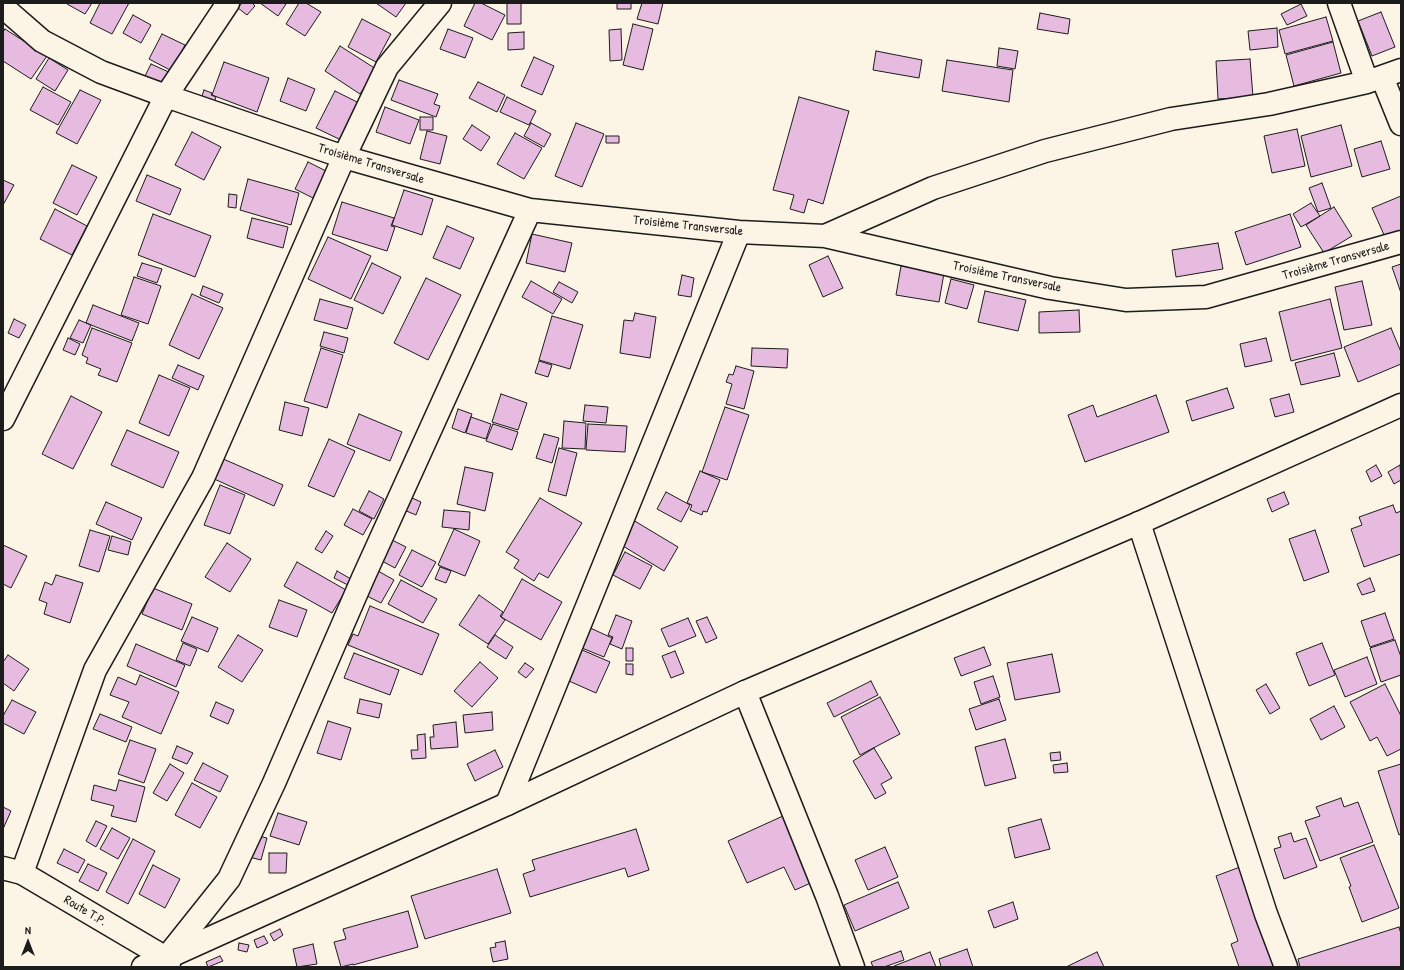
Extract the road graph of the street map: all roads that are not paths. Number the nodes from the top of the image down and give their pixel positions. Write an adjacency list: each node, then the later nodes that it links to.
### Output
1 (228, 3): 6 (street)
2 (440, 3): 8 (street)
3 (1339, 3): 5 (street)
4 (3, 7): 6 (street, Troisième Transversale)
5 (1383, 76): 7 (street); 11 (street)
6 (166, 96): 8 (street, Troisième Transversale); 14 (street)
7 (1401, 124)
8 (344, 157): 9 (street, Troisième Transversale); 18 (street)
9 (530, 210): 10 (street, Troisième Transversale); 19 (street)
10 (739, 232): 11 (street, Troisième Transversale); 17 (street)
11 (825, 236): 12 (street, Troisième Transversale)
12 (1401, 242)
13 (1401, 405): 15 (street)
14 (3, 419)
15 (1139, 523): 16 (street); 22 (street)
16 (745, 692): 17 (street); 21 (street)
17 (507, 804): 19 (street)
18 (12, 871): 19 (street, Route T.P.)
19 (168, 963): 20 (street)
20 (143, 967)
21 (853, 967)
22 (1286, 967)

